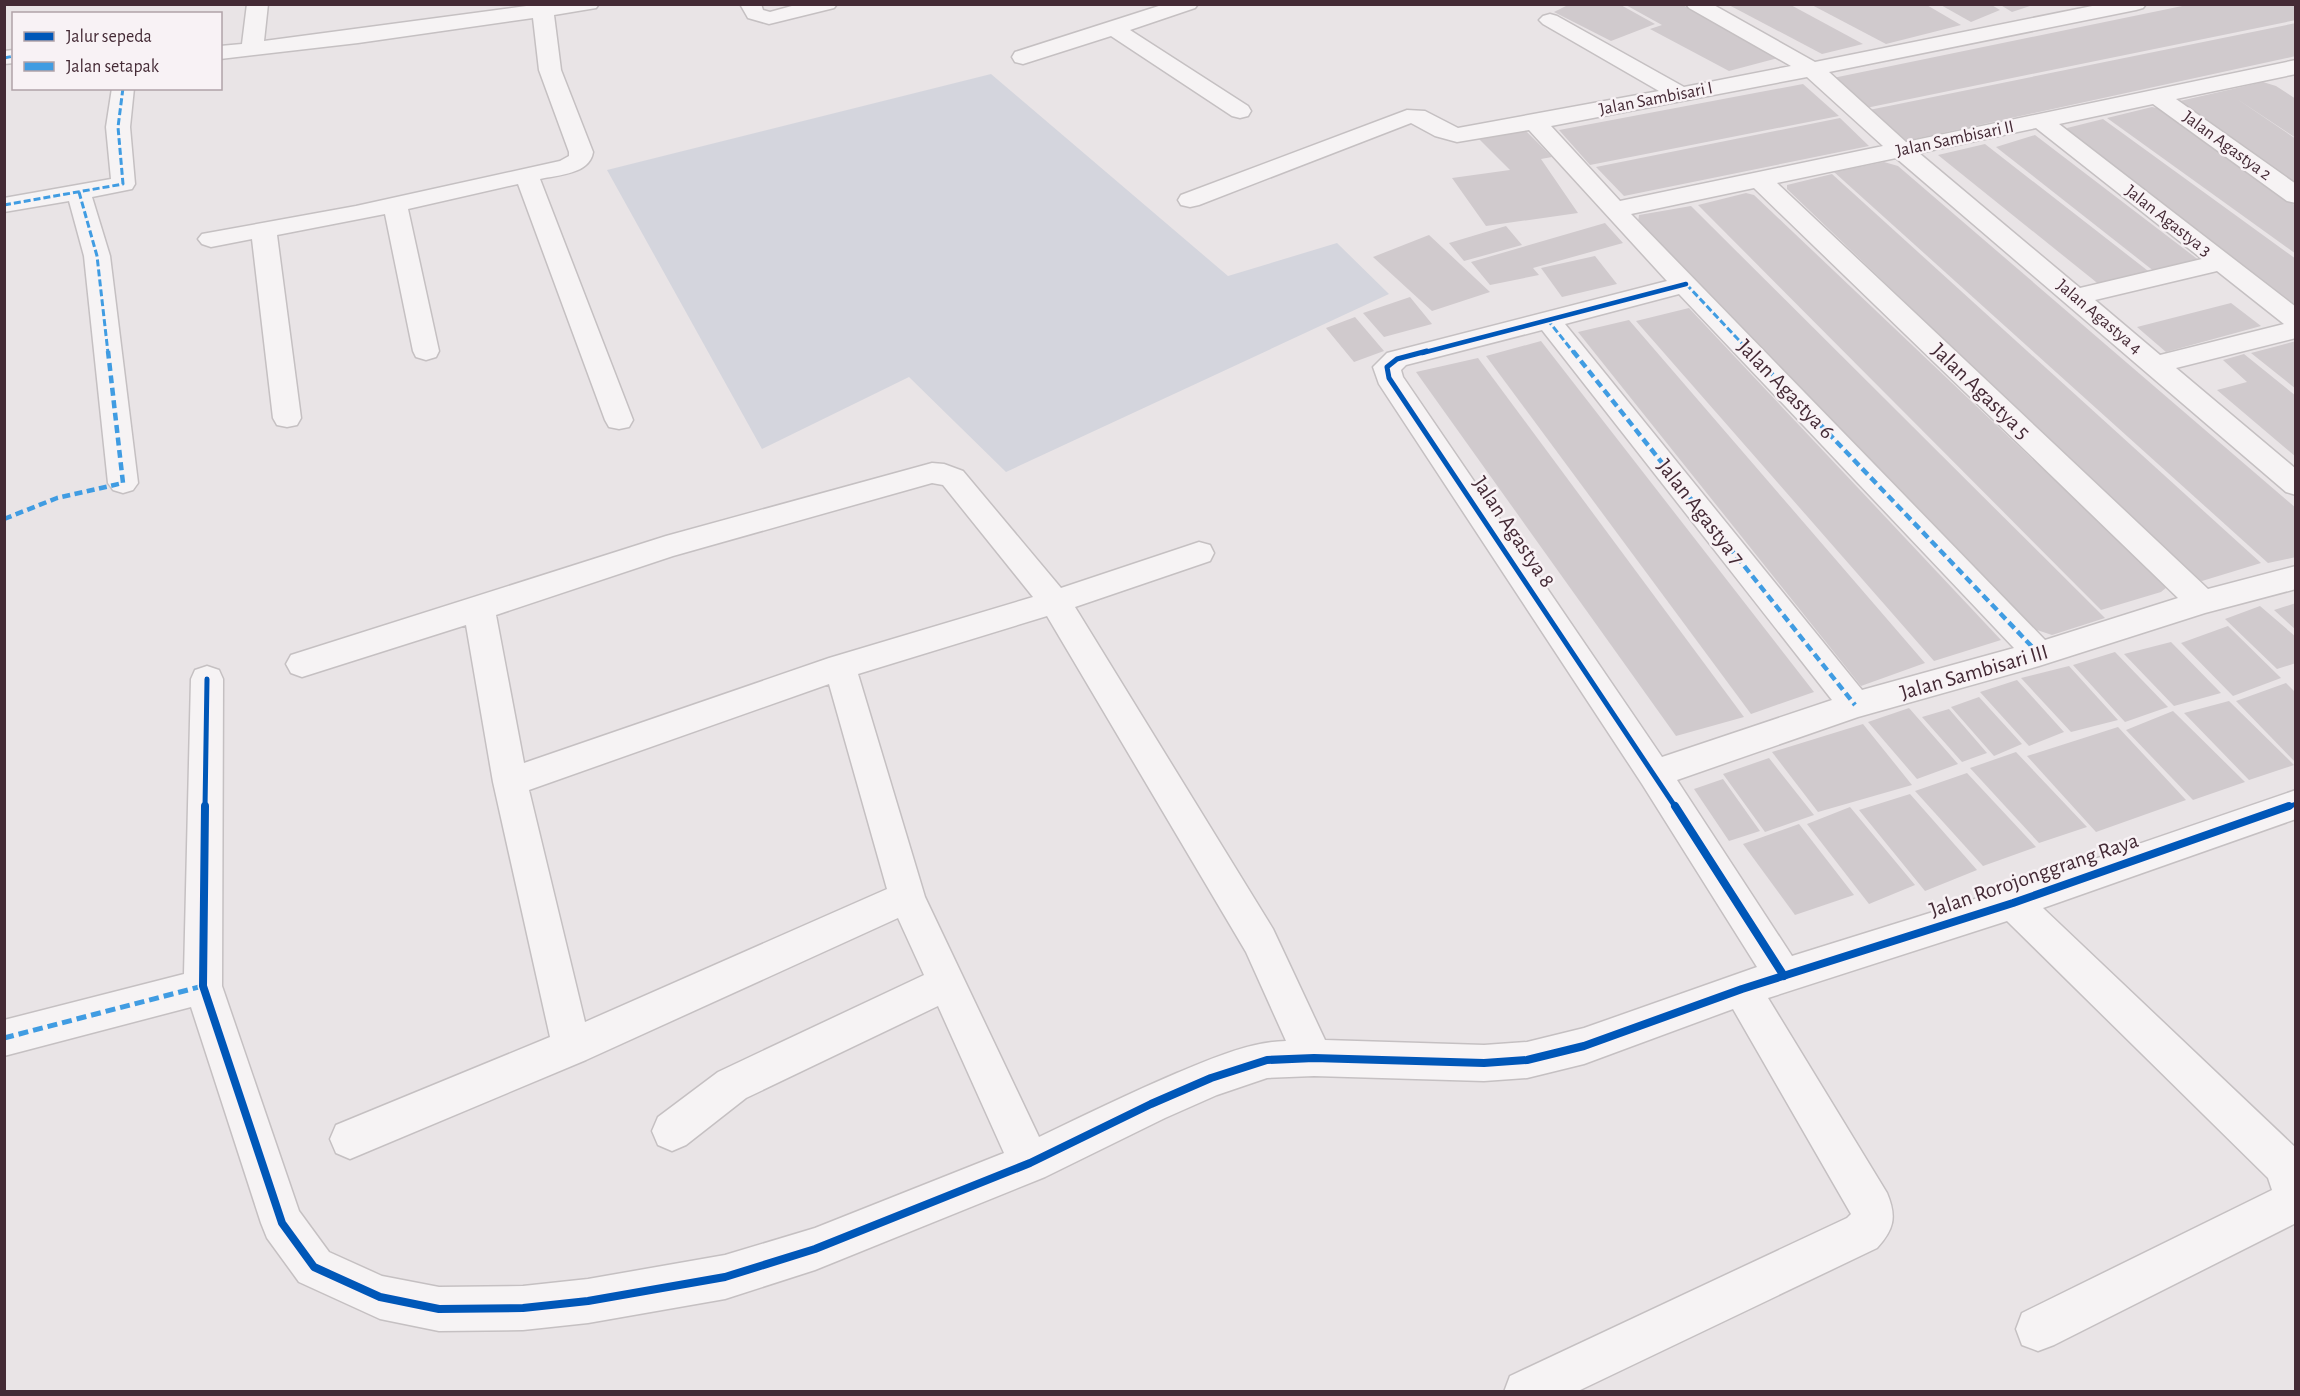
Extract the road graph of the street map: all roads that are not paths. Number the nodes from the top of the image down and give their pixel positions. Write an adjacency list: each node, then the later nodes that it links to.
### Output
1 (258, 4): 11 (street)
2 (589, 4): 8 (street)
3 (750, 4): 4 (street)
4 (827, 4)
5 (1188, 4): 10 (street)
6 (1696, 4): 15 (street, Jalan Agastya 4)
7 (2136, 4): 15 (street, Jalan Sambisari I)
8 (543, 11): 11 (street); 25 (street)
9 (1550, 20): 19 (street)
10 (1115, 29): 13 (street); 21 (street)
11 (252, 50): 12 (street)
12 (222, 53)
13 (1023, 57)
14 (2295, 67): 16 (street, Jalan Sambisari II)
15 (1812, 69): 19 (street, Jalan Sambisari I); 24 (street, Jalan Agastya 4)
16 (2271, 72): 17 (street); 20 (street, Jalan Sambisari II)
17 (2295, 88)
18 (123, 90): 27 (street)
19 (1680, 94): 23 (street, Jalan Sambisari I)
20 (2158, 97): 22 (street, Jalan Sambisari II); 28 (street, Jalan Agastya 2)
21 (1240, 111)
22 (2041, 121): 24 (street, Jalan Sambisari II); 35 (street, Jalan Agastya 3)
23 (1535, 122): 29 (street, Jalan Sambisari I); 32 (street, Jalan Agastya 6)
24 (1901, 150): 26 (street, Jalan Sambisari II); 37 (street, Jalan Agastya 4)
25 (526, 175): 31 (street); 44 (street)
26 (1760, 180): 32 (street, Jalan Sambisari II); 50 (street, Jalan Agastya 5)
27 (79, 192): 30 (street); 45 (street)
28 (2295, 196)
29 (1190, 200)
30 (4, 205)
31 (395, 205): 33 (street); 41 (street)
32 (1614, 210): 36 (street, Jalan Agastya 6)
33 (264, 231): 34 (street); 43 (street)
34 (211, 239)
35 (2221, 262): 37 (street); 39 (street, Jalan Agastya 3)
36 (1686, 284): 38 (street, Jalan Agastya 8); 52 (street, Jalan Agastya 6)
37 (2075, 297): 42 (street, Jalan Agastya 4)
38 (1547, 319): 56 (street, Jalan Agastya 7); 57 (street, Jalan Agastya 8)
39 (2295, 320)
40 (2295, 329): 42 (street)
41 (426, 351)
42 (2155, 365): 46 (street, Jalan Agastya 4)
43 (287, 418)
44 (619, 420)
45 (123, 483)
46 (2295, 485)
47 (1199, 553): 49 (street)
48 (2295, 577): 50 (street, Jalan Sambisari III)
49 (1055, 602): 51 (street); 54 (street); 68 (street)
50 (2202, 602): 52 (street, Jalan Sambisari III)
51 (479, 609): 53 (street); 58 (street)
52 (2039, 654): 56 (street, Jalan Sambisari III)
53 (302, 664)
54 (840, 667): 58 (street); 60 (street)
55 (207, 679): 64 (street, Jalan Rorojonggrang Raya)
56 (1855, 705): 57 (street, Jalan Sambisari III)
57 (1654, 774): 62 (street, Jalan Agastya 8)
58 (510, 782): 67 (street)
59 (2295, 804): 61 (street, Jalan Rorojonggrang Raya)
60 (908, 897): 63 (street); 67 (street)
61 (2013, 903): 62 (street, Jalan Rorojonggrang Raya); 72 (street)
62 (1784, 976): 65 (street, Jalan Rorojonggrang Raya)
63 (948, 982): 69 (street); 71 (street)
64 (203, 986): 66 (street); 71 (street, Jalan Rorojonggrang Raya)
65 (1742, 989): 68 (street, Jalan Rorojonggrang Raya); 73 (street)
66 (4, 1038)
67 (572, 1047): 70 (street)
68 (1314, 1058): 71 (street, Jalan Rorojonggrang Raya)
69 (672, 1131)
70 (350, 1139)
71 (1030, 1163)
72 (2038, 1329)
73 (1526, 1392)

